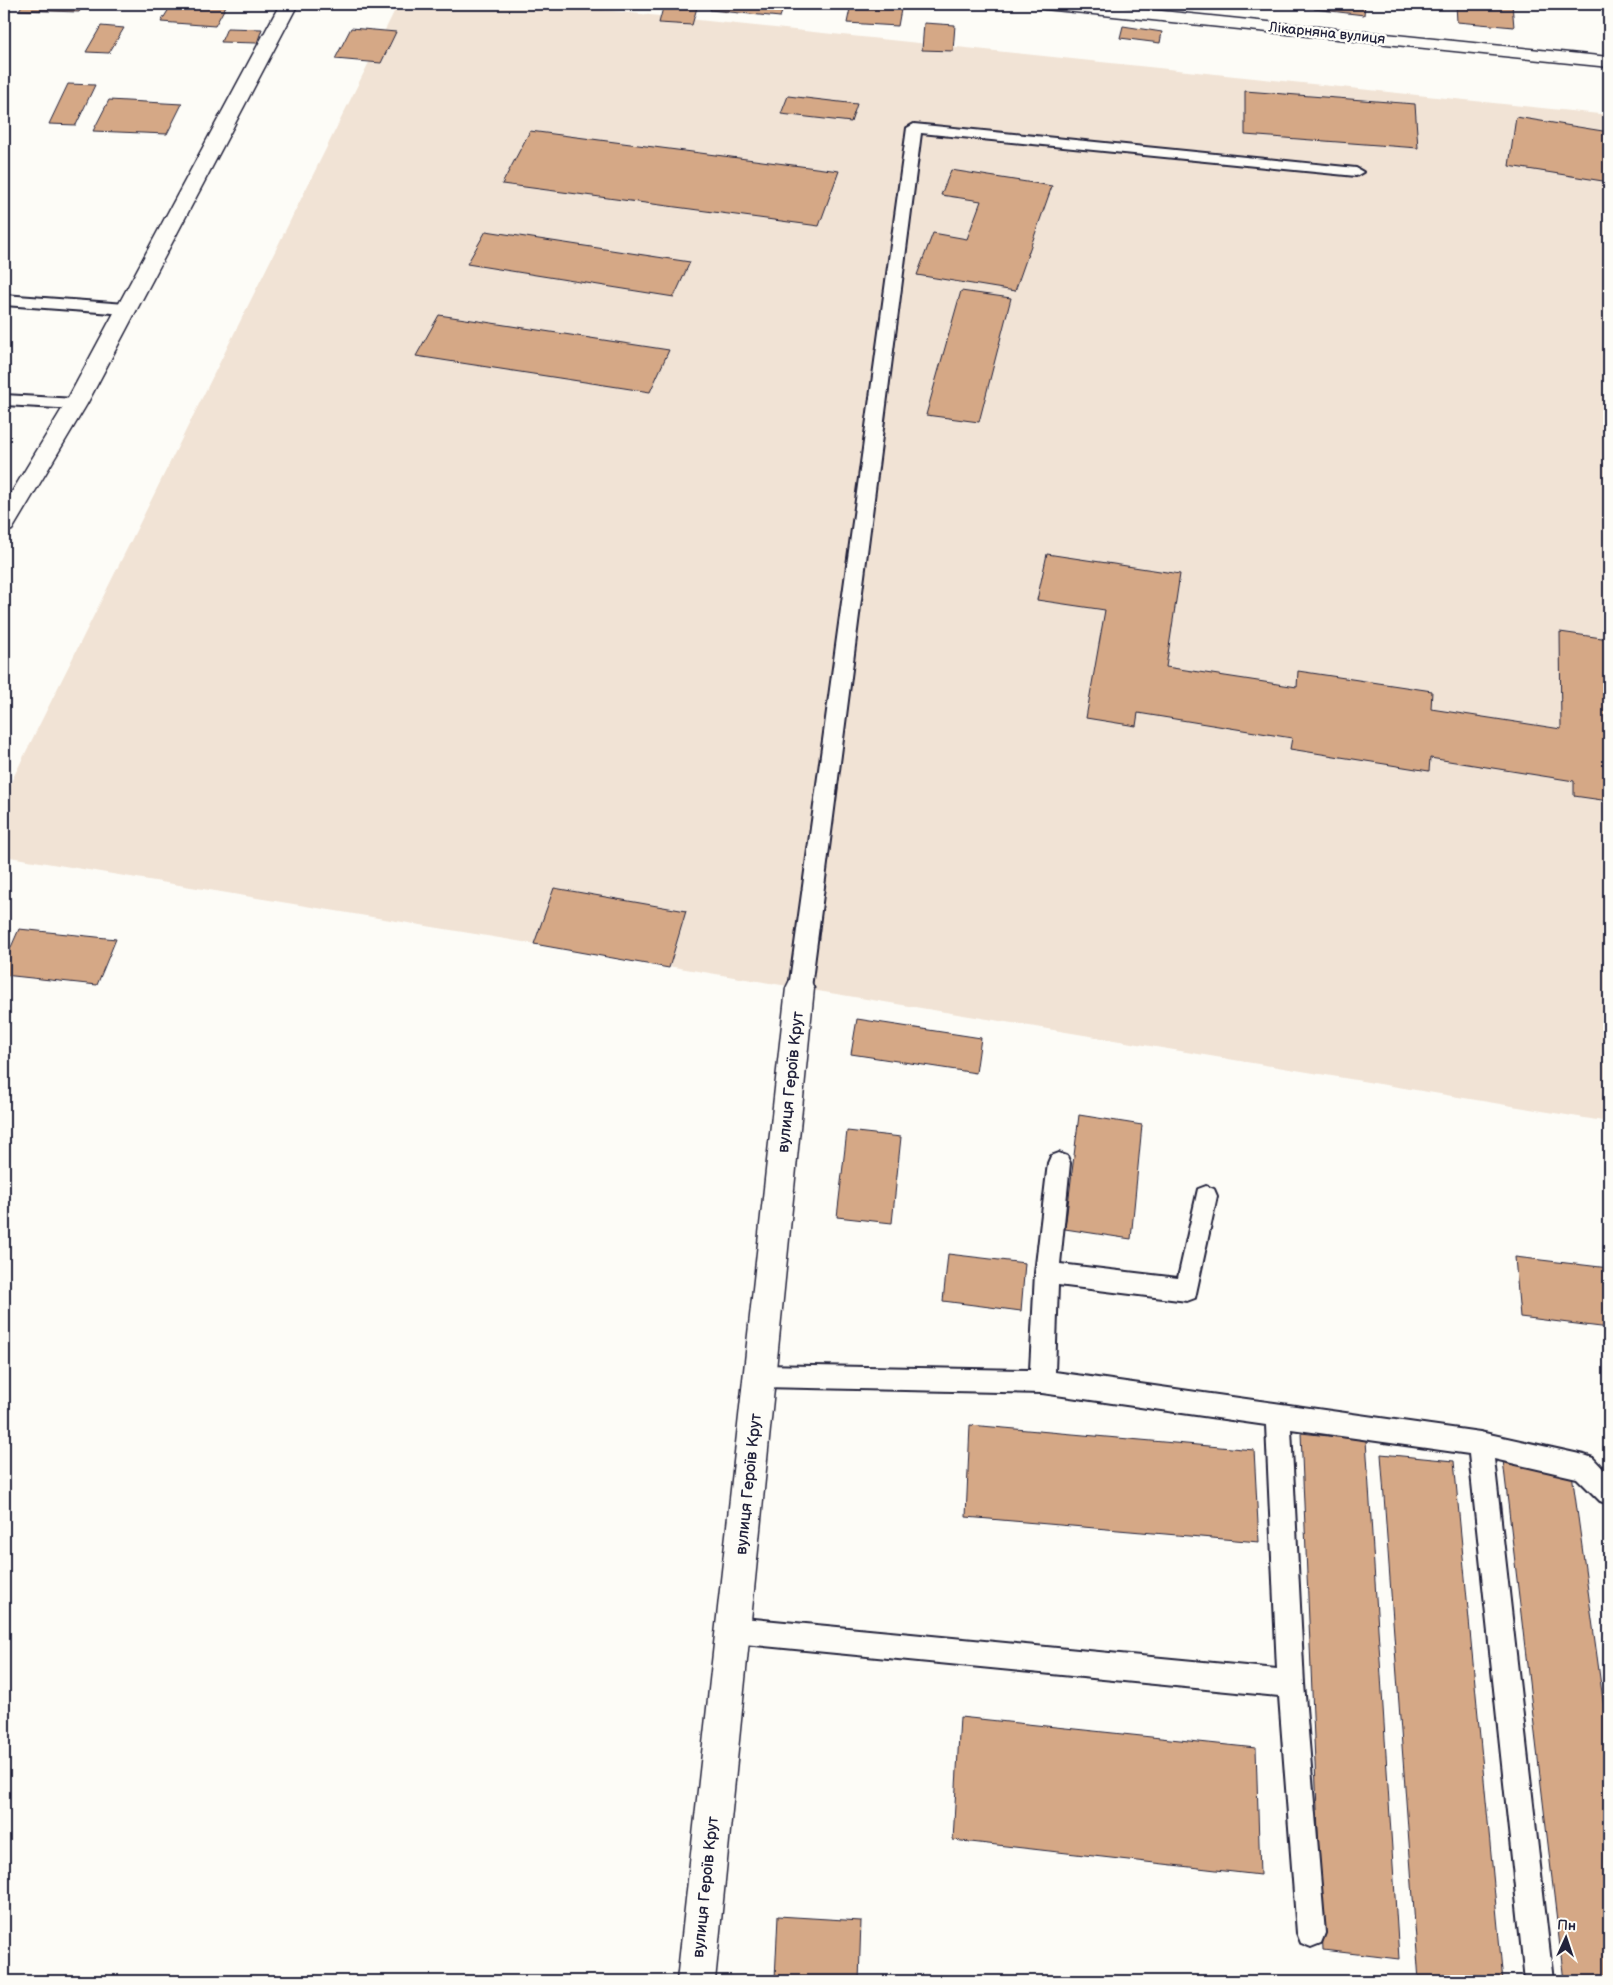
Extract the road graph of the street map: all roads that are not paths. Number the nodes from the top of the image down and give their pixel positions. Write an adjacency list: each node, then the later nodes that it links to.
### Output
1 (289, 4): 6 (street)
2 (1045, 4): 3 (street, Лікарняна вулиця)
3 (1609, 62)
4 (1356, 172): 10 (lane)
5 (4, 300): 6 (lane)
6 (126, 309): 8 (street)
7 (4, 400): 8 (lane)
8 (76, 404): 9 (street)
9 (4, 524)
10 (800, 988): 14 (street, вулиця Героїв Крут)
11 (1059, 1163): 13 (lane)
12 (1206, 1196): 13 (lane)
13 (1047, 1273): 15 (lane)
14 (761, 1376): 15 (lane); 19 (street, вулиця Героїв Крут)
15 (1042, 1382): 16 (lane)
16 (1278, 1416): 17 (lane); 20 (lane)
17 (1480, 1444): 18 (lane); 23 (lane)
18 (1609, 1492)
19 (733, 1630): 20 (lane); 22 (street, вулиця Героїв Крут)
20 (1291, 1684): 21 (lane)
21 (1311, 1933)
22 (696, 1981)
23 (1539, 1981)

